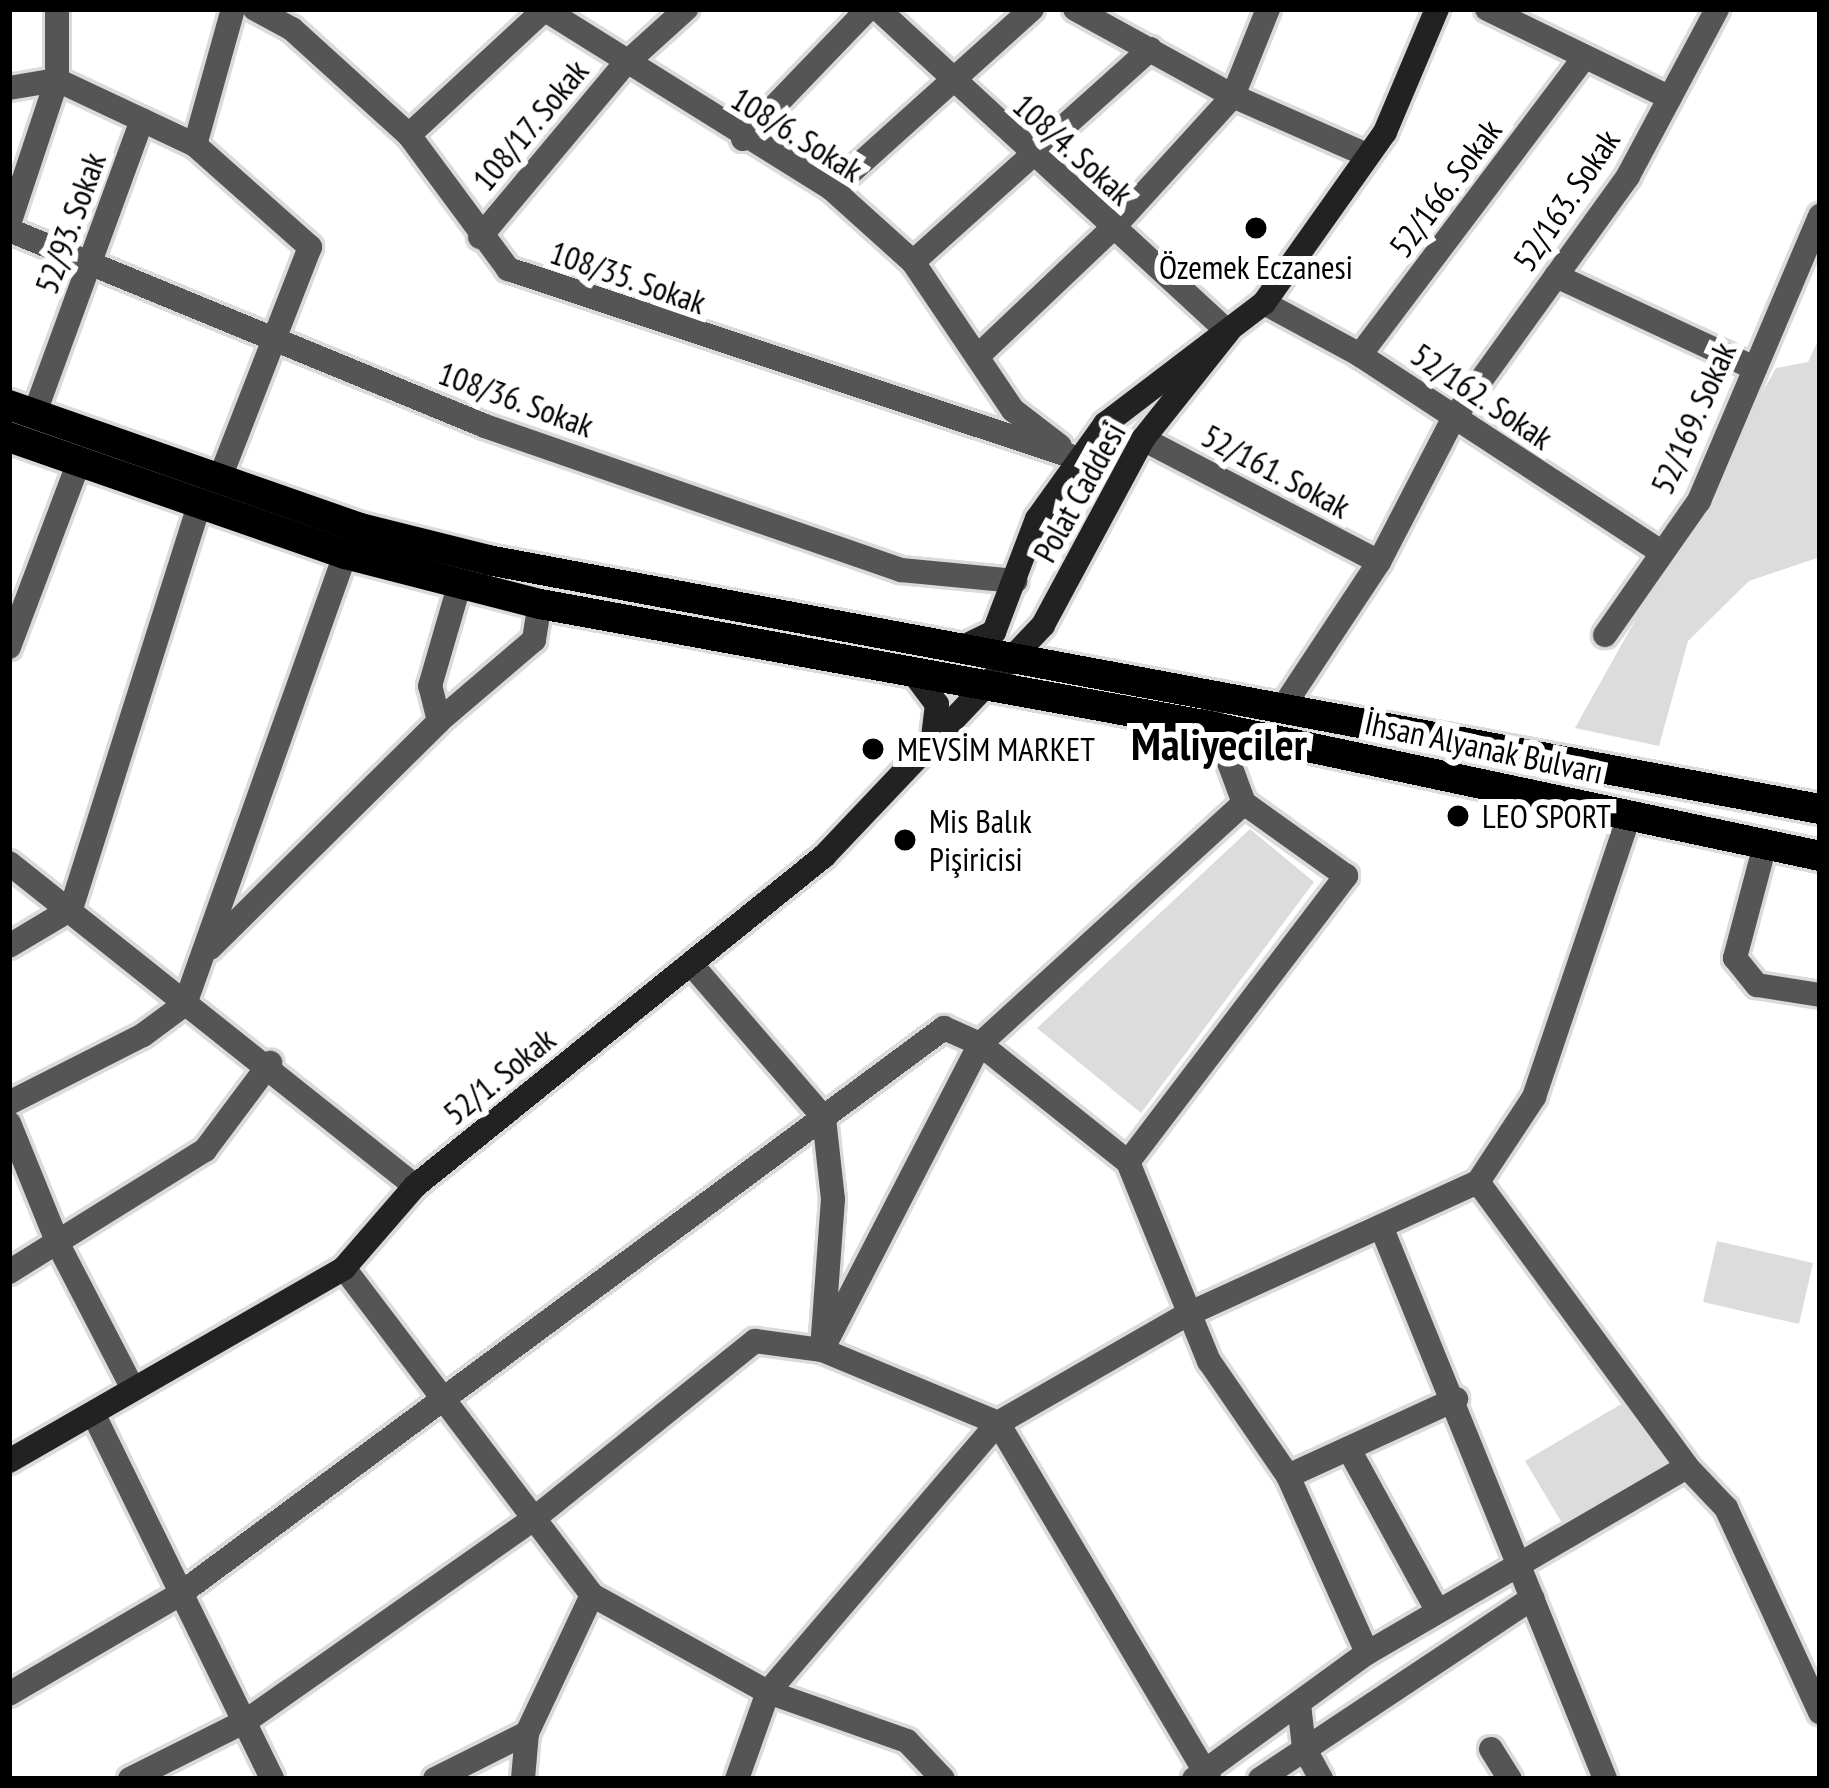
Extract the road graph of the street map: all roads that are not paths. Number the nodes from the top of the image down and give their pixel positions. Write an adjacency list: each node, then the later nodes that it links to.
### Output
1 (57, 9): 19 (street)
2 (233, 9): 26 (street)
3 (255, 9): 14 (street, 108/35. Sokak)
4 (544, 9): 17 (street, 108/6. Sokak); 24 (street)
5 (686, 9): 17 (street, 108/17. Sokak)
6 (868, 9): 25 (street)
7 (878, 9): 18 (street, 108/4. Sokak)
8 (1032, 9): 18 (street)
9 (1076, 9): 15 (street)
10 (1268, 9): 21 (street)
11 (1437, 9): 27 (main road, Polat Caddesi)
12 (1487, 9): 16 (street)
13 (1717, 9): 22 (street, 52/163. Sokak)
14 (295, 19): 24 (street, 108/35. Sokak)
15 (1150, 49): 21 (street); 28 (street)
16 (1582, 60): 22 (street); 41 (street, 52/166. Sokak)
17 (624, 64): 25 (street, 108/6. Sokak); 33 (street, 108/17. Sokak)
18 (950, 79): 28 (street, 108/4. Sokak); 29 (street)
19 (57, 80): 20 (street); 23 (street); 31 (street)
20 (9, 88)
21 (1233, 96): 27 (street); 32 (street)
22 (1670, 98): 36 (street, 52/163. Sokak)
23 (142, 120): 26 (street); 34 (street, 52/93. Sokak)
24 (410, 135): 33 (street, 108/35. Sokak)
25 (742, 139): 29 (street, 108/6. Sokak)
26 (195, 146): 39 (street)
27 (1367, 154): 37 (main road, Polat Caddesi)
28 (1034, 160): 32 (street, 108/4. Sokak); 35 (street)
29 (832, 189): 35 (street, 108/6. Sokak)
30 (1820, 217): 42 (street, 52/169. Sokak)
31 (9, 227): 34 (street, 108/36. Sokak)
32 (1112, 229): 38 (street, 108/4. Sokak); 40 (street)
33 (480, 237): 46 (street, 108/35. Sokak)
34 (93, 262): 39 (street, 108/36. Sokak); 44 (street, 52/93. Sokak)
35 (913, 262): 40 (street, 108/6. Sokak)
36 (1556, 276): 42 (street); 43 (street, 52/163. Sokak)
37 (1264, 303): 38 (main road, Polat Caddesi); 41 (street, 52/162. Sokak)
38 (1228, 332): 45 (main road, Polat Caddesi); 46 (main road, Polat Caddesi)
39 (276, 339): 48 (street); 53 (street, 108/36. Sokak)
40 (979, 355): 46 (street, 108/6. Sokak)
41 (1360, 355): 43 (street, 52/162. Sokak)
42 (1752, 367): 50 (street, 52/169. Sokak)
43 (1453, 419): 50 (street, 52/162. Sokak); 52 (street)
44 (16, 432): 47 (main road); 48 (main road)
45 (1143, 439): 52 (street, 52/161. Sokak); 56 (main road, Polat Caddesi)
46 (1076, 458): 53 (main road, Polat Caddesi)
47 (79, 462): 49 (main road); 58 (street)
48 (219, 480): 59 (main road)
49 (199, 505): 51 (main road); 73 (street)
50 (1659, 551): 57 (street, 52/169. Sokak)
51 (345, 554): 54 (main road); 75 (street)
52 (1379, 562): 63 (street)
53 (1015, 581): 59 (main road, Polat Caddesi)
54 (460, 583): 55 (main road); 64 (street)
55 (540, 604): 61 (main road); 64 (street)
56 (1043, 625): 59 (main road, Polat Caddesi); 60 (main road)
57 (1605, 635)
58 (9, 646)
59 (1000, 659): 60 (main road, İhsan Alyanak Bulvarı); 61 (main road); 65 (main road, İhsan Alyanak Bulvarı); 66 (main road, 52/1. Sokak)
60 (1059, 664): 62 (main road, İhsan Alyanak Bulvarı)
61 (914, 674): 66 (main road)
62 (1218, 693): 63 (main road, İhsan Alyanak Bulvarı); 65 (street)
63 (1285, 704): 68 (main road, İhsan Alyanak Bulvarı)
64 (439, 721): 75 (street)
65 (1209, 726): 67 (street); 69 (main road, İhsan Alyanak Bulvarı)
66 (932, 746): 76 (main road, 52/1. Sokak)
67 (1244, 803): 79 (street); 84 (street)
68 (1820, 809)
69 (1630, 814): 70 (main road, İhsan Alyanak Bulvarı); 85 (street)
70 (1765, 845): 71 (main road, İhsan Alyanak Bulvarı); 77 (street)
71 (1820, 856)
72 (9, 863): 73 (street)
73 (70, 909): 74 (street); 78 (street)
74 (9, 946)
75 (208, 949): 78 (street)
76 (692, 965): 82 (street); 86 (main road, 52/1. Sokak)
77 (1820, 995)
78 (185, 1004): 80 (street); 81 (street)
79 (980, 1044): 82 (street); 84 (street); 92 (street)
80 (269, 1063): 86 (street); 88 (street)
81 (9, 1103)
82 (824, 1118): 92 (street); 95 (street)
83 (9, 1123): 88 (street)
84 (1128, 1162): 91 (street)
85 (1478, 1182): 87 (street); 100 (street)
86 (415, 1186): 89 (main road, 52/1. Sokak)
87 (1382, 1228): 91 (street); 94 (street)
88 (59, 1246): 90 (street); 93 (street)
89 (344, 1268): 93 (main road, 52/1. Sokak); 95 (street)
90 (9, 1272)
91 (1186, 1315): 97 (street); 101 (street)
92 (822, 1350): 97 (street); 102 (street)
93 (133, 1388): 96 (main road, 52/1. Sokak)
94 (1456, 1399): 98 (street); 103 (street)
95 (441, 1400): 102 (street); 104 (street)
96 (94, 1415): 99 (main road, 52/1. Sokak); 104 (street)
97 (998, 1423): 109 (street); 117 (street)
98 (1351, 1453): 101 (street); 107 (street)
99 (9, 1461)
100 (1687, 1467): 103 (street); 112 (street)
101 (1288, 1476): 108 (street)
102 (536, 1517): 105 (street); 113 (street)
103 (1522, 1569): 106 (street); 107 (street)
104 (180, 1594): 110 (street); 113 (street)
105 (592, 1595): 109 (street); 114 (street)
106 (1532, 1598): 115 (street); 127 (street)
107 (1437, 1610): 108 (street)
108 (1367, 1653): 111 (street)
109 (768, 1692): 122 (street); 123 (street)
110 (9, 1694)
111 (1299, 1704): 115 (street); 117 (street)
112 (1820, 1712)
113 (246, 1721): 118 (street); 119 (street)
114 (527, 1732): 120 (street); 121 (street)
115 (1304, 1748): 124 (street); 125 (street)
116 (1491, 1748): 126 (street)
117 (1202, 1777)
118 (130, 1779)
119 (272, 1779)
120 (435, 1779)
121 (523, 1779)
122 (737, 1779)
123 (943, 1779)
124 (1259, 1779)
125 (1321, 1779)
126 (1510, 1779)
127 (1606, 1779)

